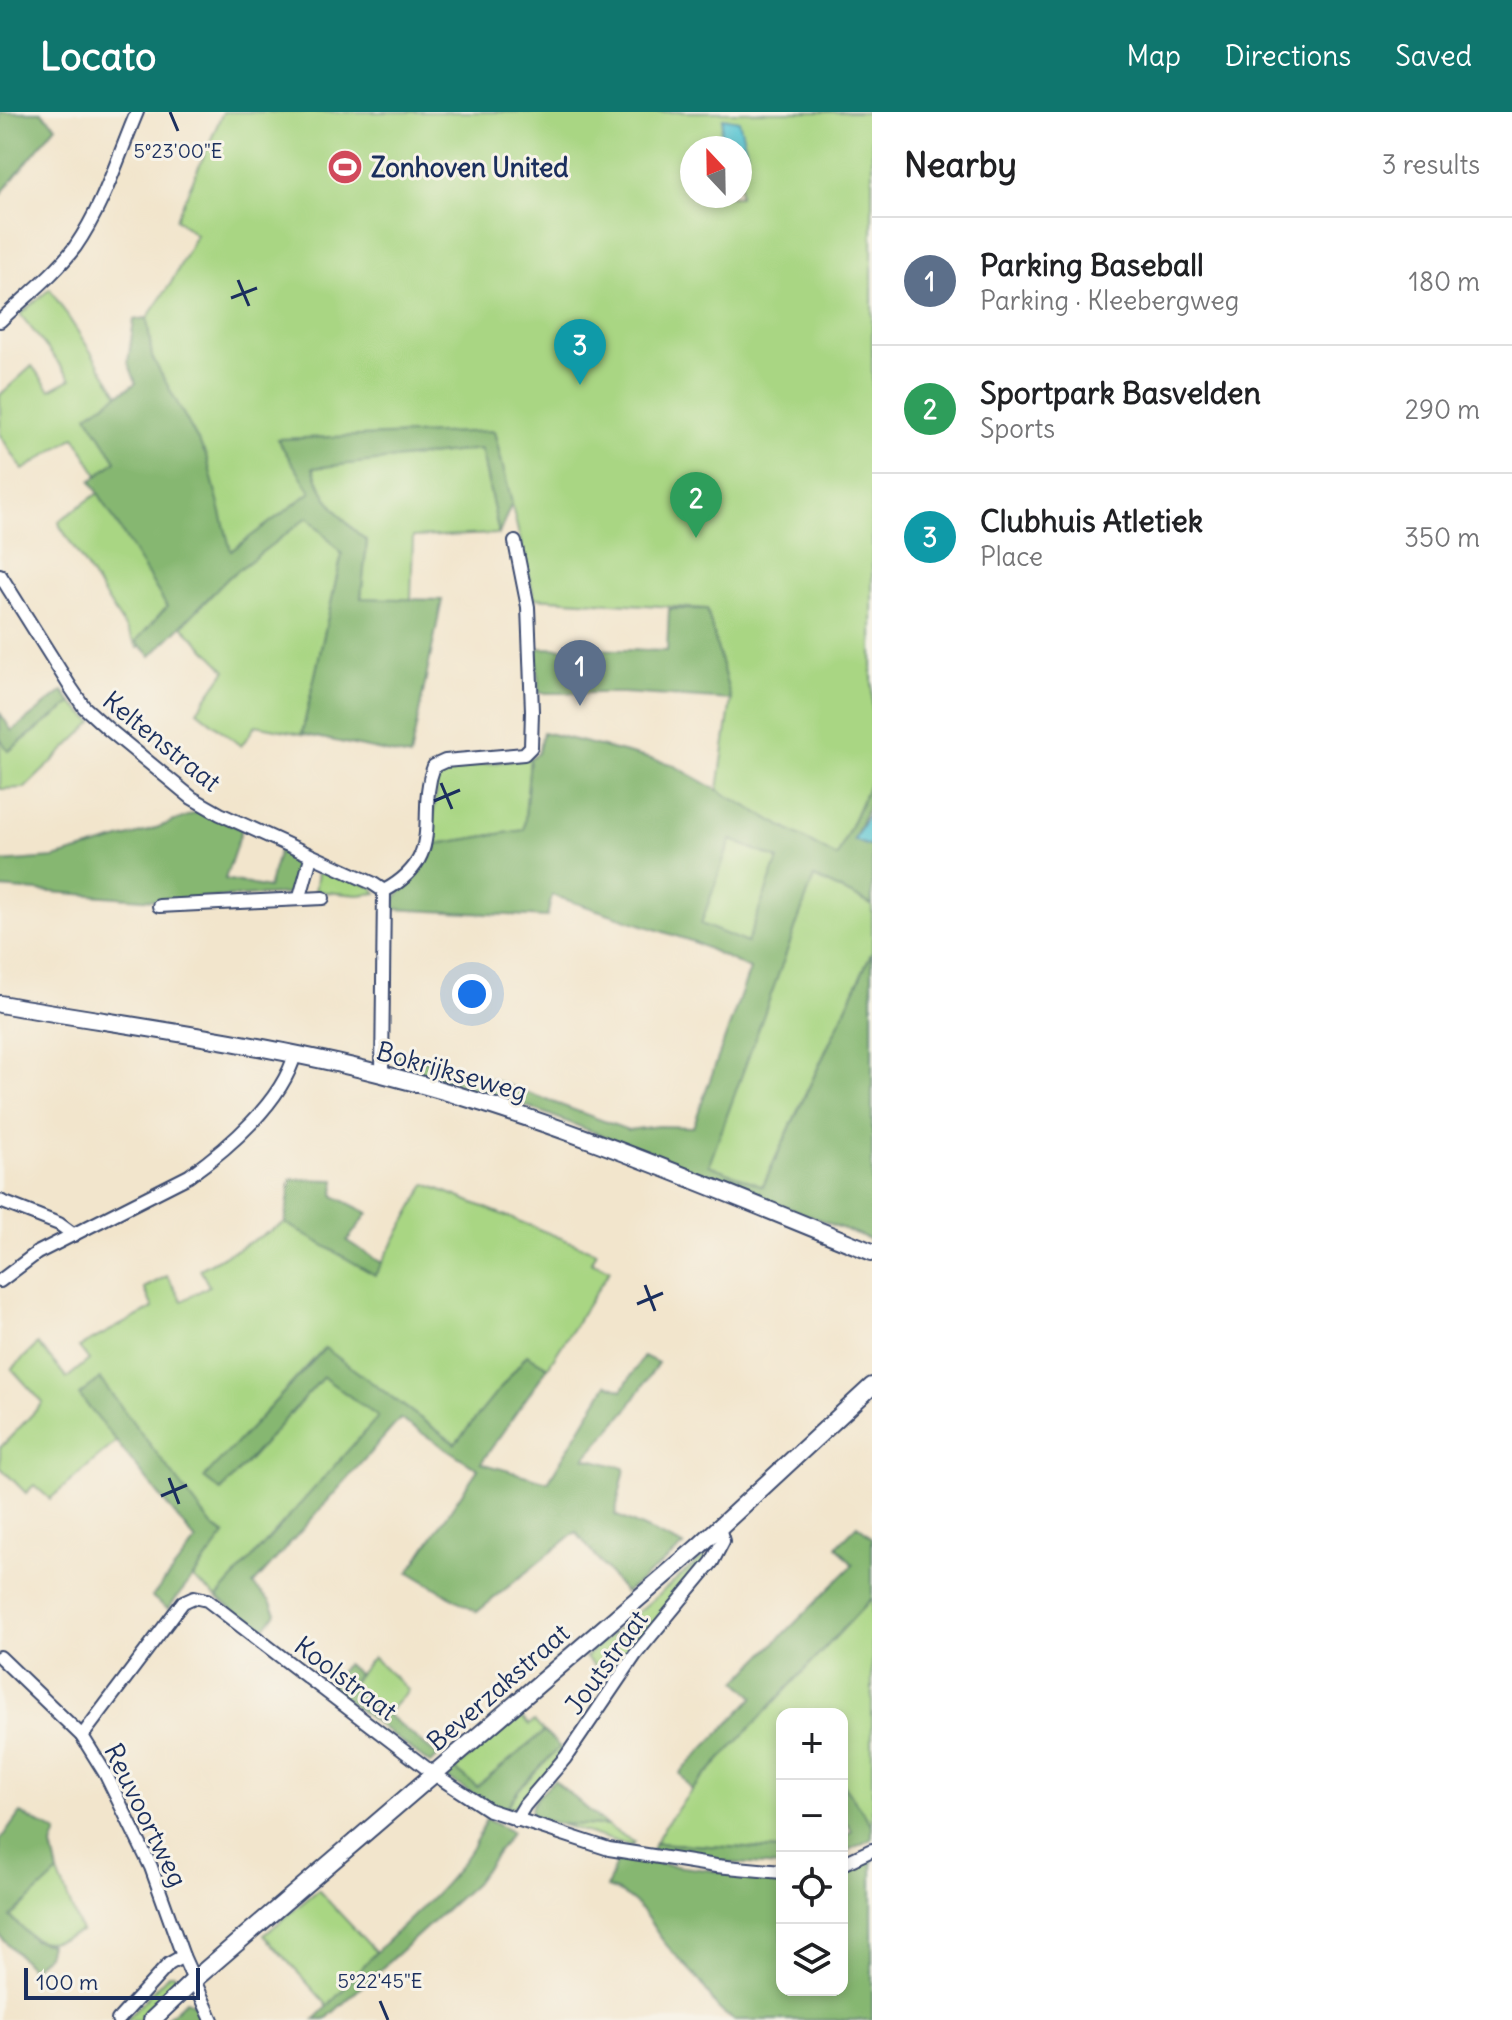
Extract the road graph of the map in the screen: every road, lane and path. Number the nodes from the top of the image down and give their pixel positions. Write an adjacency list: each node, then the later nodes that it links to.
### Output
1 (137, 112): 2 (street)
2 (0, 321)
3 (515, 542): 6 (street)
4 (0, 575): 5 (street, Keltenstraat)
5 (311, 857): 6 (street, Keltenstraat); 7 (street)
6 (384, 891): 12 (street)
7 (300, 897): 8 (street); 9 (street)
8 (323, 898)
9 (159, 906)
10 (0, 1004): 11 (street, Bokrijkseweg)
11 (295, 1054): 12 (street, Bokrijkseweg); 14 (street)
12 (382, 1074): 15 (street, Bokrijkseweg)
13 (0, 1201): 14 (street)
14 (74, 1235): 16 (street)
15 (872, 1252)
16 (0, 1281)
17 (872, 1386): 18 (street, Beverzakstraat)
18 (719, 1528): 21 (street, Beverzakstraat); 22 (street, Joutstraat)
19 (0, 1657): 20 (street, Reuvoortweg)
20 (82, 1736): 21 (street, Koolstraat); 26 (street, Reuvoortweg)
21 (434, 1774): 22 (street, Koolstraat); 27 (street, Beverzakstraat)
22 (516, 1820): 25 (street, Koolstraat)
23 (872, 1850): 24 (street)
24 (848, 1861)
25 (776, 1871)
26 (183, 1956): 27 (street, Reuvoortweg); 28 (street)
27 (195, 1979): 29 (street, Beverzakstraat); 30 (street, Reuvoortweg)
28 (118, 2020)
29 (152, 2020)
30 (212, 2020)

